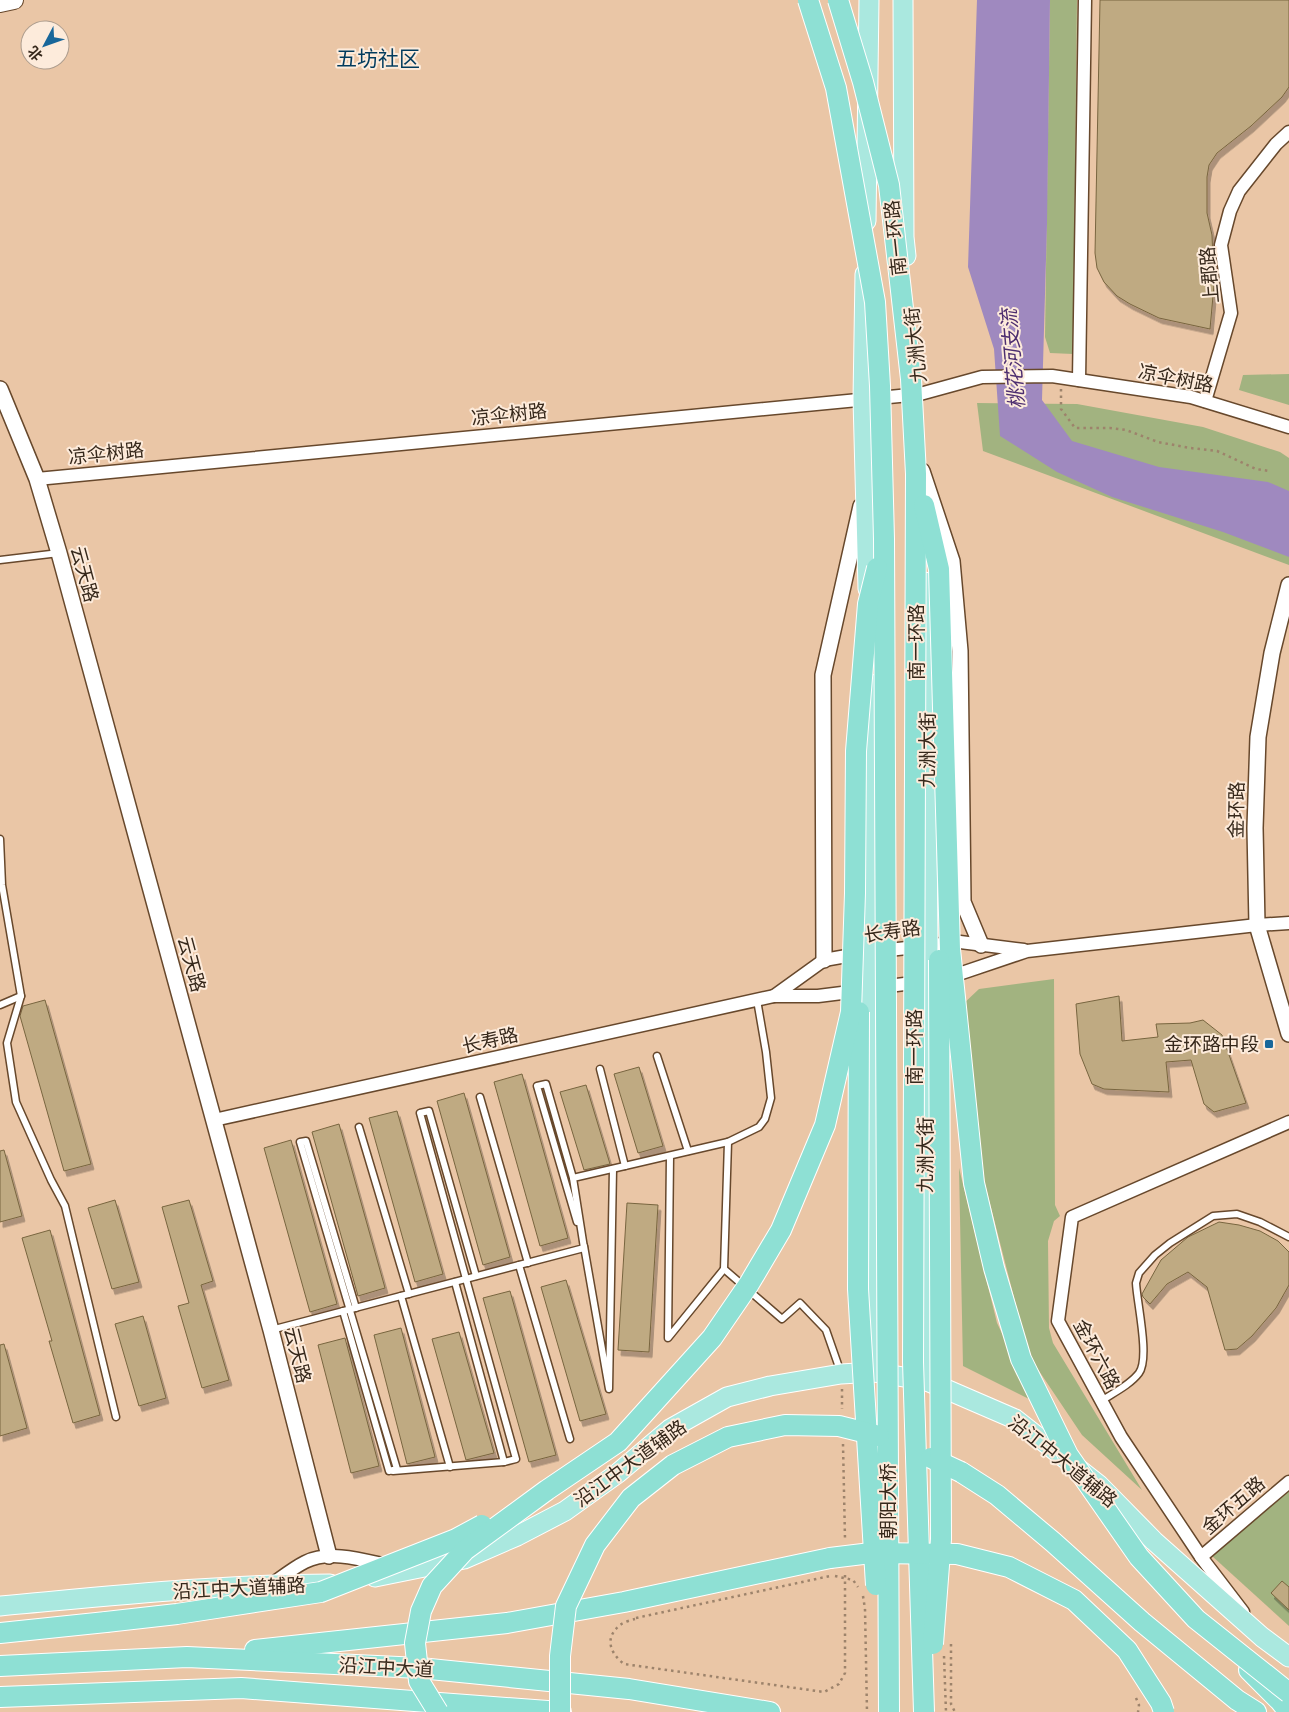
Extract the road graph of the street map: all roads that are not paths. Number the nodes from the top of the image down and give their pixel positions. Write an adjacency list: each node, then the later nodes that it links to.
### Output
1 (14, 0): 7 (main road)
2 (808, 0): 18 (highway, 南一环路, bridge)
3 (838, 0): 15 (highway, 南一环路, bridge)
4 (869, 0): 12 (main road)
5 (902, 0): 11 (main road, 九洲大街)
6 (1085, 0): 9 (street)
7 (0, 3)
8 (1289, 132): 13 (street, 上郡路)
9 (1079, 380): 11 (street, 凉伞树路); 13 (street, 凉伞树路)
10 (0, 389): 16 (street, 云天路)
11 (920, 394): 12 (street, 凉伞树路); 15 (main road, 九洲大街)
12 (863, 399): 16 (street, 凉伞树路); 17 (main road)
13 (1205, 401): 14 (street, 凉伞树路)
14 (1289, 427)
15 (919, 473): 21 (main road, 九洲大街); 28 (street); 60 (highway, 南一环路, bridge); 82 (highway, bridge)
16 (38, 479): 19 (street, 云天路)
17 (866, 485): 23 (main road); 31 (street)
18 (884, 539): 59 (highway, 南一环路, bridge); 76 (highway, bridge)
19 (59, 553): 20 (lane); 42 (street, 云天路)
20 (0, 560)
21 (925, 577): 27 (main road, 九洲大街); 94 (highway, bridge)
22 (1289, 585): 26 (street, 金环路)
23 (870, 678): 30 (main road); 93 (highway, bridge)
24 (0, 839): 34 (lane)
25 (1289, 923): 26 (street, 长寿路)
26 (1258, 925): 29 (street, 长寿路); 38 (street, 金环路)
27 (928, 945): 28 (street, 长寿路); 30 (street, 长寿路); 32 (main road, 九洲大街)
28 (981, 945): 29 (street, 长寿路)
29 (1027, 951): 32 (street, 长寿路)
30 (868, 953): 31 (street, 长寿路); 33 (main road)
31 (824, 960): 35 (street, 长寿路)
32 (928, 981): 33 (street, 长寿路); 68 (main road, 九洲大街)
33 (870, 988): 35 (street, 长寿路); 66 (main road)
34 (21, 996): 37 (lane); 70 (lane)
35 (774, 996): 36 (street, 长寿路)
36 (756, 1000): 42 (street, 长寿路); 45 (lane)
37 (0, 1005)
38 (1289, 1034)
39 (657, 1056): 46 (lane)
40 (600, 1069): 48 (lane)
41 (480, 1097): 53 (lane)
42 (214, 1120): 65 (street, 云天路)
43 (1289, 1122): 69 (street, 金环六路)
44 (359, 1127): 61 (lane)
45 (728, 1142): 46 (lane); 55 (lane)
46 (688, 1152): 47 (lane)
47 (670, 1156): 48 (lane); 55 (lane)
48 (625, 1166): 49 (lane)
49 (613, 1169): 50 (lane); 52 (lane)
50 (573, 1178): 52 (lane); 52 (lane)
51 (1289, 1237): 69 (lane)
52 (584, 1248): 53 (lane)
53 (528, 1263): 54 (lane)
54 (519, 1265): 56 (lane); 71 (lane)
55 (724, 1269): 67 (lane)
56 (476, 1276): 57 (lane); 57 (lane)
57 (467, 1279): 58 (lane); 72 (lane)
58 (455, 1282): 61 (lane); 72 (lane)
59 (887, 1290): 93 (highway, 朝阳大桥, bridge)
60 (913, 1292): 94 (highway, 朝阳大桥, bridge)
61 (409, 1294): 62 (lane)
62 (401, 1296): 63 (lane); 73 (lane)
63 (353, 1309): 63 (lane); 64 (lane); 74 (lane)
64 (343, 1312): 65 (lane); 74 (lane)
65 (271, 1330): 77 (street, 云天路)
66 (874, 1372): 67 (main road, 沿江中大道辅路); 68 (main road, 沿江中大道辅路)
67 (841, 1374): 79 (main road, 沿江中大道辅路)
68 (927, 1381): 84 (main road, 沿江中大道辅路)
69 (1101, 1401): 78 (street, 金环六路)
70 (116, 1417)
71 (570, 1439)
72 (504, 1462): 73 (lane)
73 (450, 1467): 74 (lane)
74 (389, 1472)
75 (1289, 1482): 78 (street, 金环五路)
76 (547, 1490): 83 (highway, bridge); 90 (highway, bridge)
77 (329, 1556): 79 (street); 80 (street)
78 (1202, 1557): 84 (street, 金环六路)
79 (408, 1570): 80 (main road, 沿江中大道辅路)
80 (271, 1584): 81 (main road, 沿江中大道辅路)
81 (0, 1606)
82 (1196, 1619): 88 (highway, bridge); 97 (highway, bridge)
83 (0, 1634)
84 (1262, 1637): 86 (main road, 沿江中大道辅路)
85 (186, 1657): 87 (highway, 沿江中大道); 92 (highway, 沿江中大道); 95 (highway, bridge)
86 (1289, 1657)
87 (0, 1666)
88 (1289, 1693)
89 (0, 1697): 91 (highway, 沿江中大道)
90 (438, 1712)
91 (561, 1712): 96 (highway, bridge)
92 (770, 1712)
93 (888, 1712)
94 (926, 1712)
95 (1164, 1712)
96 (1256, 1712)
97 (1289, 1712)

